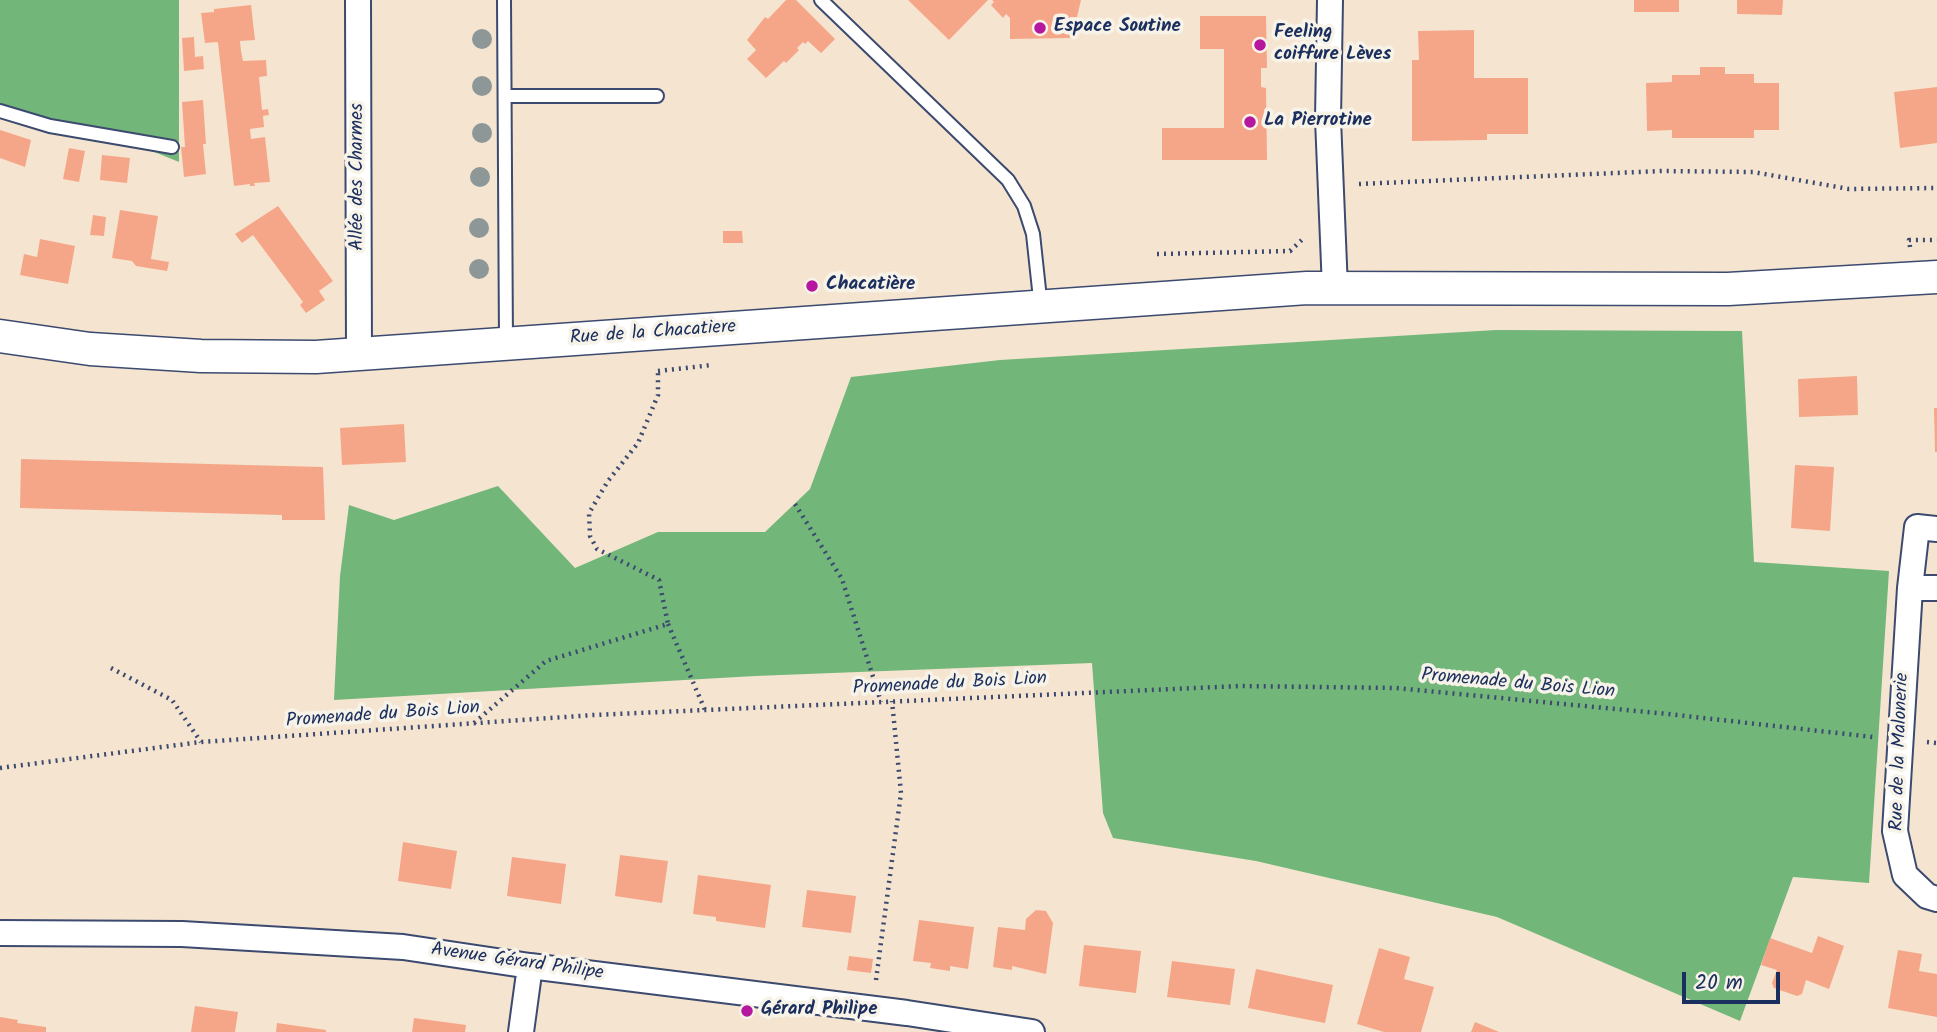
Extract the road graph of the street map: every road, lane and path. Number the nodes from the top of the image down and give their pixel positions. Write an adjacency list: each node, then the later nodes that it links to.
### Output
1 (358, 0): 20 (street, Allée des Charmes)
2 (504, 0): 5 (lane)
3 (821, 0): 16 (lane)
4 (1330, 0): 15 (street)
5 (505, 96): 6 (lane); 19 (lane)
6 (657, 96)
7 (0, 111): 8 (lane)
8 (172, 147)
9 (1359, 171): 10 (path)
10 (1937, 188)
11 (1306, 224): 13 (path)
12 (1937, 240): 14 (path)
13 (1157, 254)
14 (1924, 277): 15 (street, Rue de la Chacatiere)
15 (1321, 288): 16 (street, Rue de la Chacatiere)
16 (1041, 308): 17 (street, Rue de la Chacatiere)
17 (658, 334): 19 (street, Rue de la Chacatiere); 22 (path)
18 (0, 337): 20 (street, Rue de la Chacatiere)
19 (506, 344): 20 (street, Rue de la Chacatiere)
20 (359, 354)
21 (722, 364): 22 (path)
22 (658, 371): 27 (path)
23 (795, 504): 30 (path)
24 (1937, 529): 25 (street, Rue de la Malonerie)
25 (1910, 588): 26 (street); 33 (street, Rue de la Malonerie)
26 (1937, 588)
27 (668, 624): 31 (path); 32 (path)
28 (111, 668): 34 (path)
29 (892, 701): 30 (path, Promenade du Bois Lion); 33 (path, Promenade du Bois Lion); 39 (path)
30 (881, 702): 31 (path, Promenade du Bois Lion)
31 (705, 710): 32 (path, Promenade du Bois Lion)
32 (474, 724): 34 (path, Promenade du Bois Lion)
33 (1901, 741): 36 (street, Rue de la Malonerie)
34 (201, 742): 35 (path, Promenade du Bois Lion)
35 (0, 768)
36 (1937, 899)
37 (0, 933): 38 (street, Avenue Gérard Philipe)
38 (530, 966): 39 (street, Avenue Gérard Philipe); 41 (street)
39 (872, 1009): 40 (street, Avenue Gérard Philipe)
40 (906, 1023): 42 (street, Avenue Gérard Philipe)
41 (521, 1032)
42 (1032, 1032)

